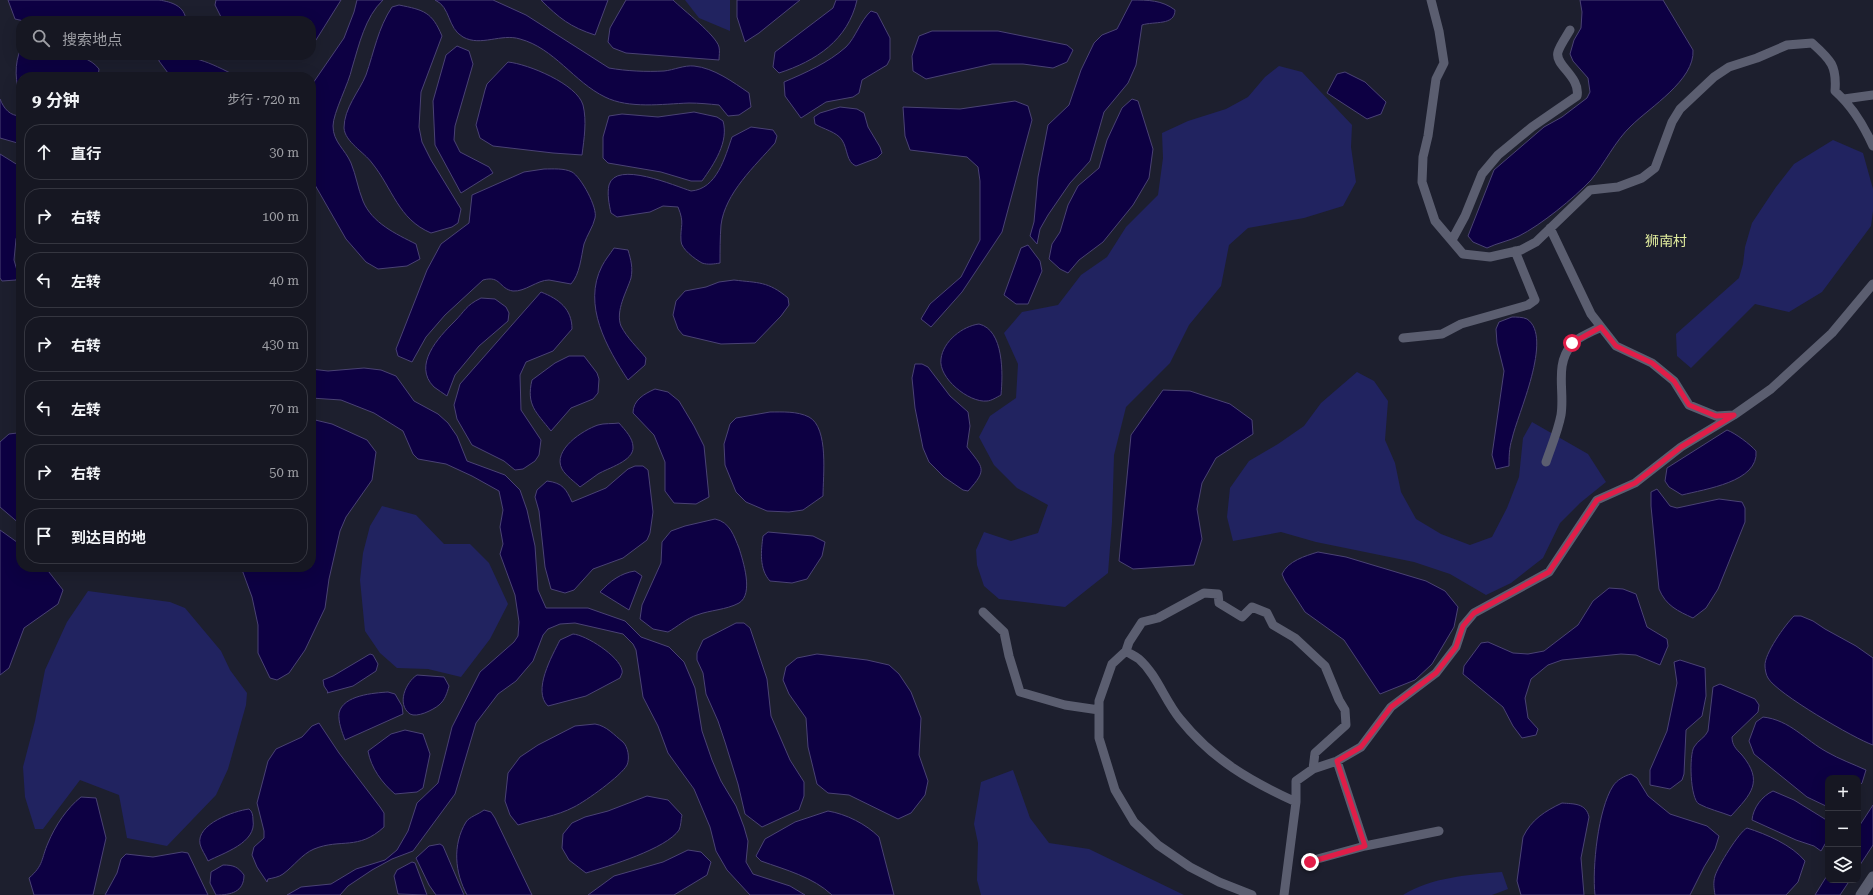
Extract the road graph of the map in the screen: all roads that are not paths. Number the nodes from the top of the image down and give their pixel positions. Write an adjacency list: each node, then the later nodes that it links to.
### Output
1 (1431, 0): 7 (street)
2 (1570, 30): 7 (street)
3 (1873, 95): 4 (street)
4 (1844, 99): 5 (street); 6 (street)
5 (1873, 146)
6 (1550, 228): 8 (street); 10 (street)
7 (1452, 240): 8 (street)
8 (1515, 251): 11 (street)
9 (1873, 284): 12 (street)
10 (1601, 327): 12 (street); 13 (street)
11 (1403, 338)
12 (1734, 415): 17 (street)
13 (1546, 462)
14 (983, 612): 16 (street)
15 (1126, 651): 16 (street); 18 (street); 19 (street)
16 (1099, 710): 25 (street)
17 (1337, 761): 18 (street); 21 (street)
18 (1313, 769): 19 (street)
19 (1296, 802): 26 (street)
20 (1439, 831): 21 (street)
21 (1365, 846): 22 (street)
22 (1310, 862)
23 (1873, 877): 27 (main road)
24 (1873, 887): 28 (main road)
25 (1252, 895)
26 (1284, 895)
27 (1861, 895)
28 (1868, 895)

